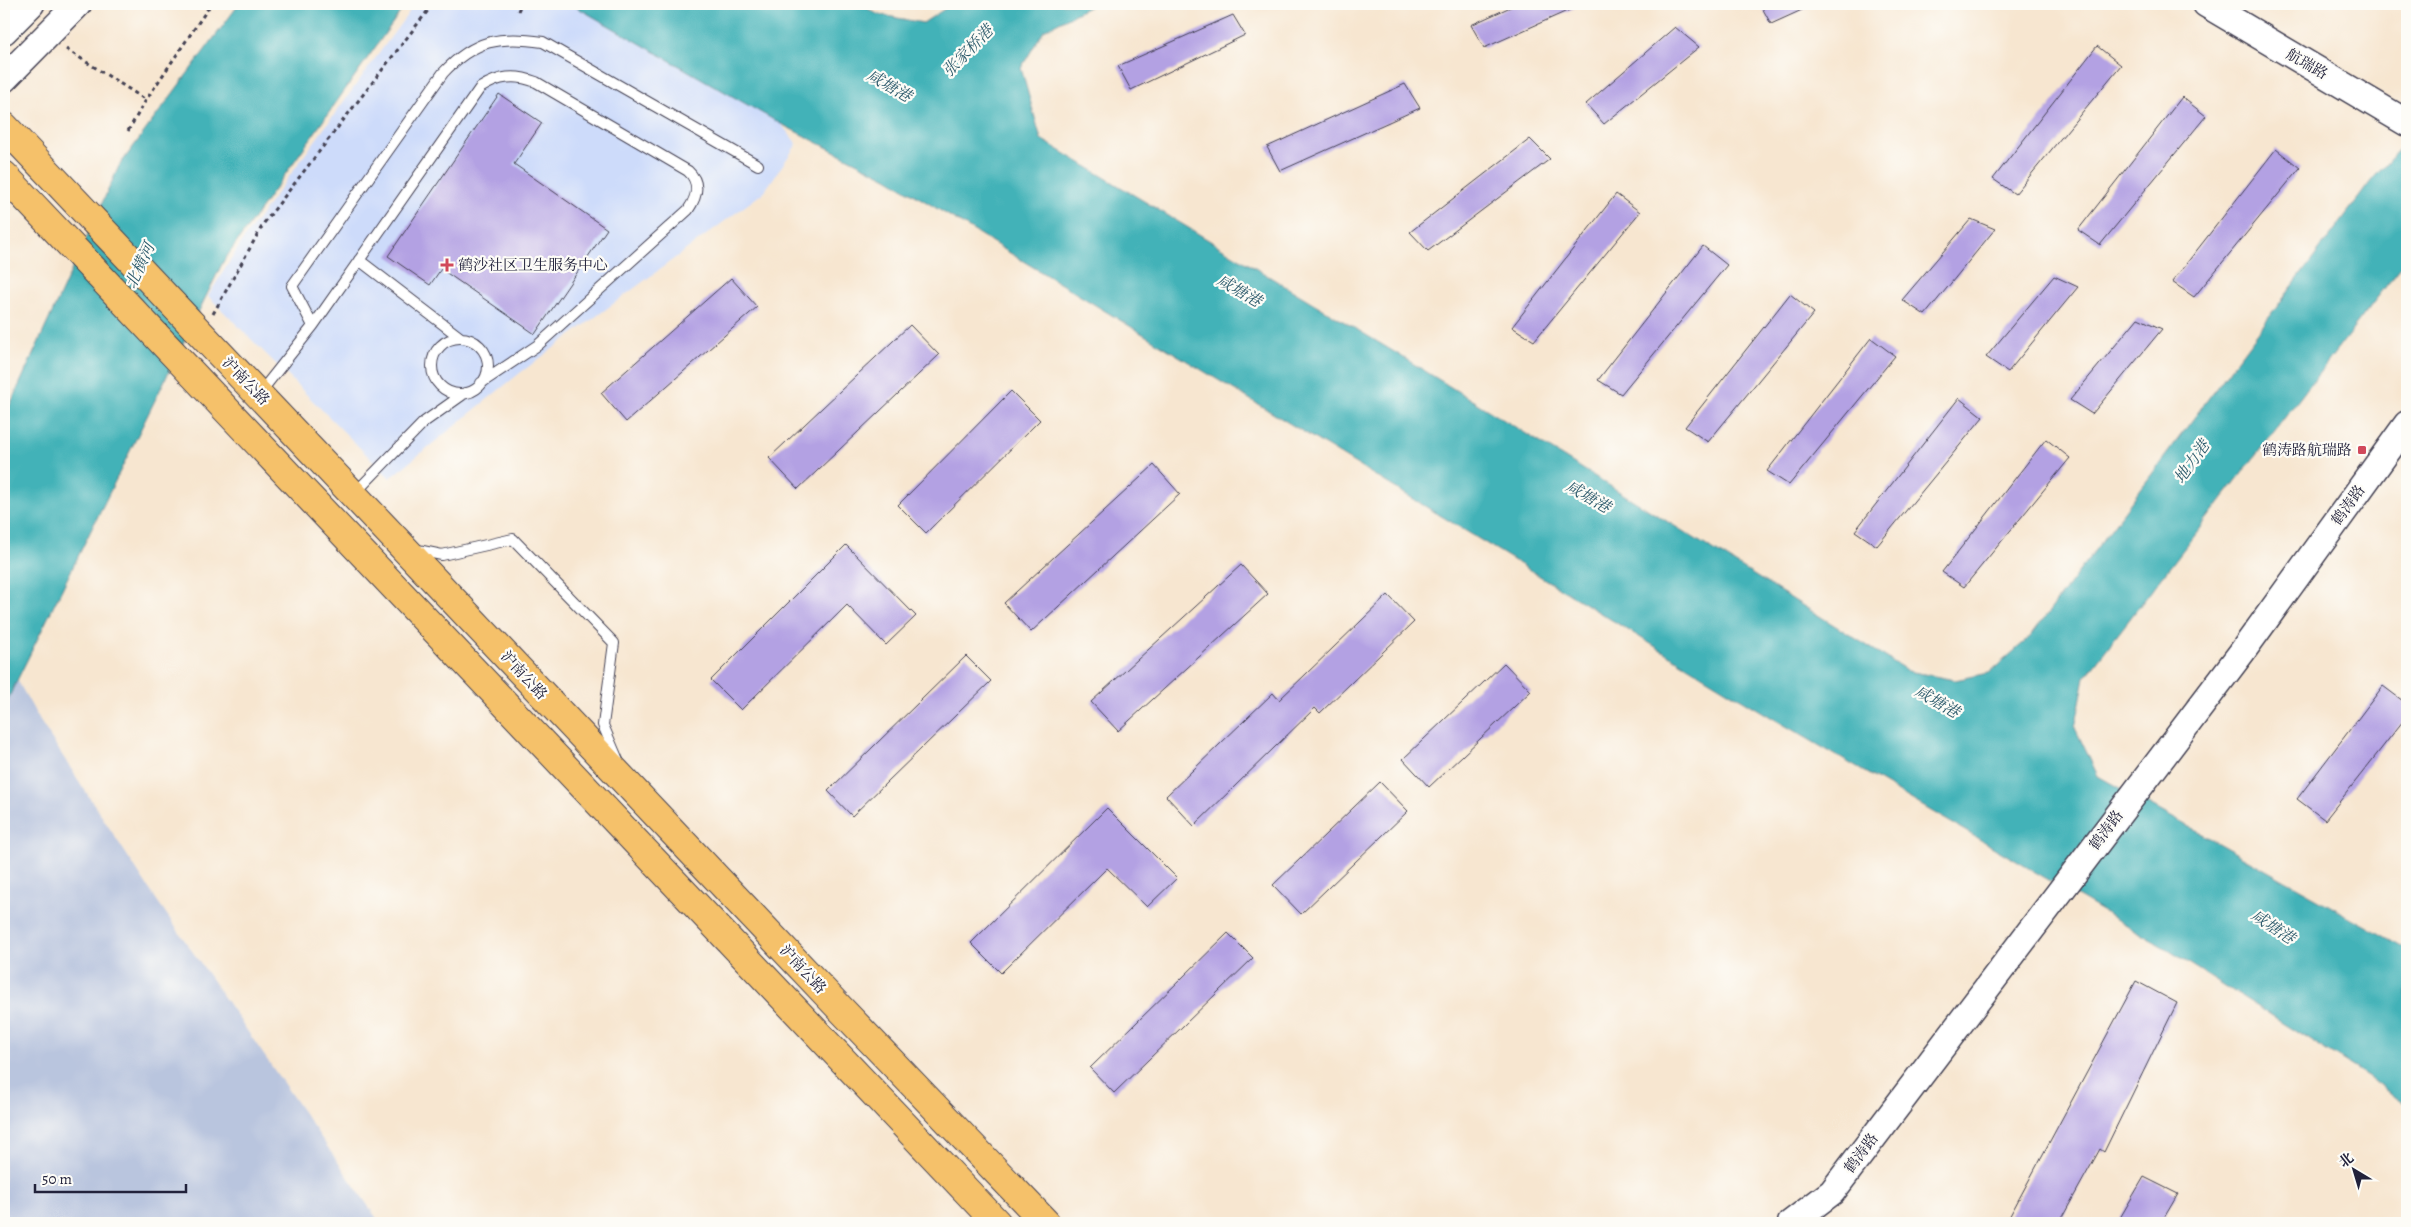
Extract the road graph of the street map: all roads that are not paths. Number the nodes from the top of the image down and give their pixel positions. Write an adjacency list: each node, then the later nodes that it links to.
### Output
1 (31, 4): 4 (street)
2 (78, 4): 5 (street)
3 (2206, 4): 6 (street, 航瑞路)
4 (4, 31)
5 (4, 79)
6 (2407, 123)
7 (4, 126): 15 (main road, 沪南公路)
8 (758, 166): 11 (lane)
9 (4, 175): 20 (main road)
10 (359, 260): 11 (lane); 12 (lane); 13 (lane)
11 (313, 326): 15 (lane)
12 (460, 338): 13 (lane); 14 (lane)
13 (481, 383): 14 (lane)
14 (465, 393): 17 (lane)
15 (259, 395): 17 (main road, 沪南公路)
16 (2407, 424): 22 (street, 鹤涛路)
17 (353, 495): 18 (main road, 沪南公路)
18 (403, 547): 19 (main road, 沪南公路); 19 (lane)
19 (629, 786): 21 (main road, 沪南公路)
20 (997, 1223)
21 (1046, 1223)
22 (1791, 1223)

